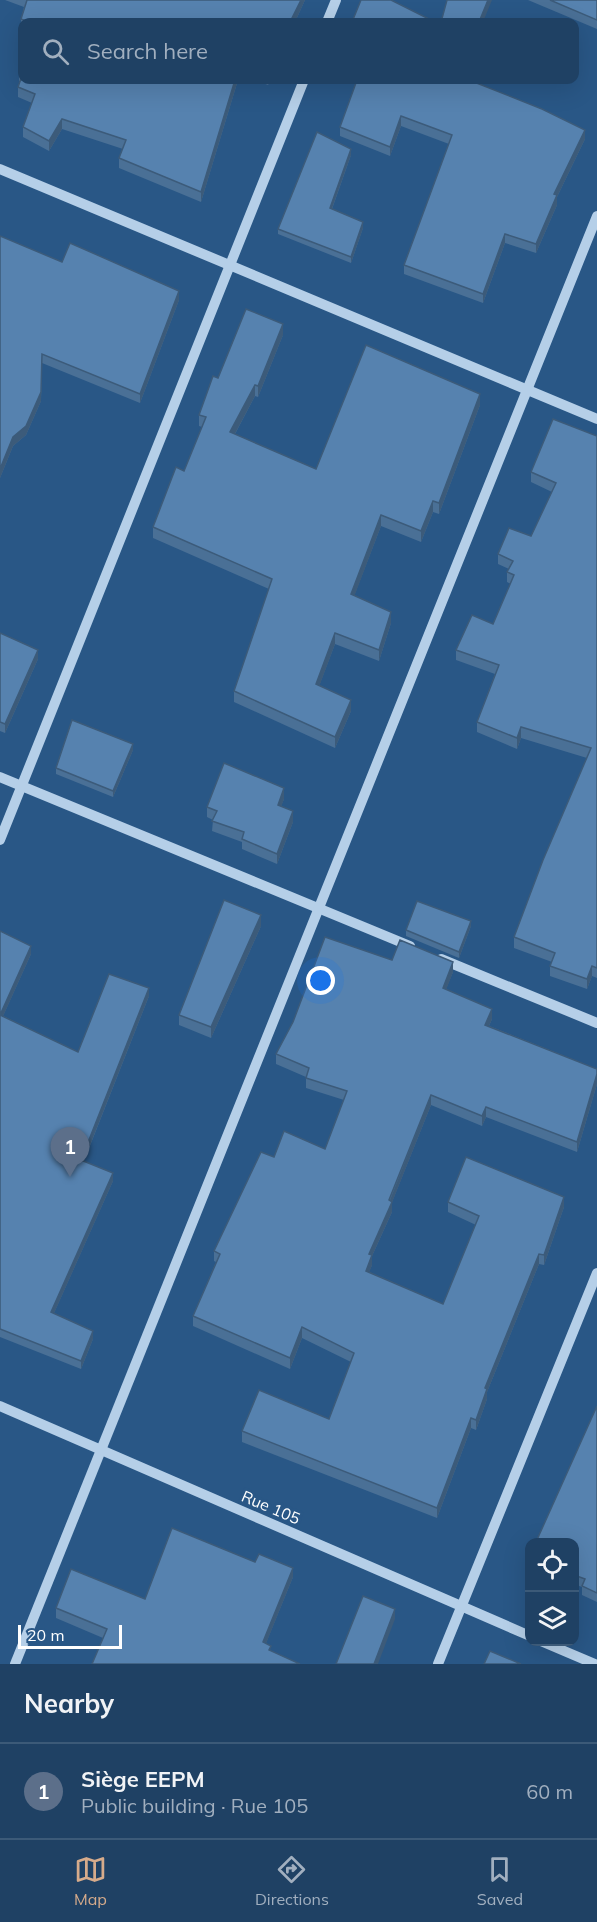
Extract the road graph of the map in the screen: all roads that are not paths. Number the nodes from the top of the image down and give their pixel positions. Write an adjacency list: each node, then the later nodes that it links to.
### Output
1 (336, 0): 2 (street)
2 (329, 18)
3 (302, 84): 6 (street)
4 (0, 169): 6 (street)
5 (597, 216): 7 (street)
6 (230, 265): 7 (street); 10 (street)
7 (527, 389): 8 (street); 12 (street)
8 (597, 419)
9 (0, 777): 10 (street)
10 (22, 786): 11 (street); 12 (street)
11 (0, 840)
12 (319, 908): 13 (street); 16 (street)
13 (597, 1023)
14 (597, 1273): 17 (street)
15 (0, 1406): 16 (street, Rue 105)
16 (100, 1450): 17 (street, Rue 105); 20 (street)
17 (462, 1606): 18 (street, Rue 105); 21 (street)
18 (525, 1634)
19 (554, 1646): 22 (street)
20 (15, 1664)
21 (438, 1664)
22 (595, 1664)

